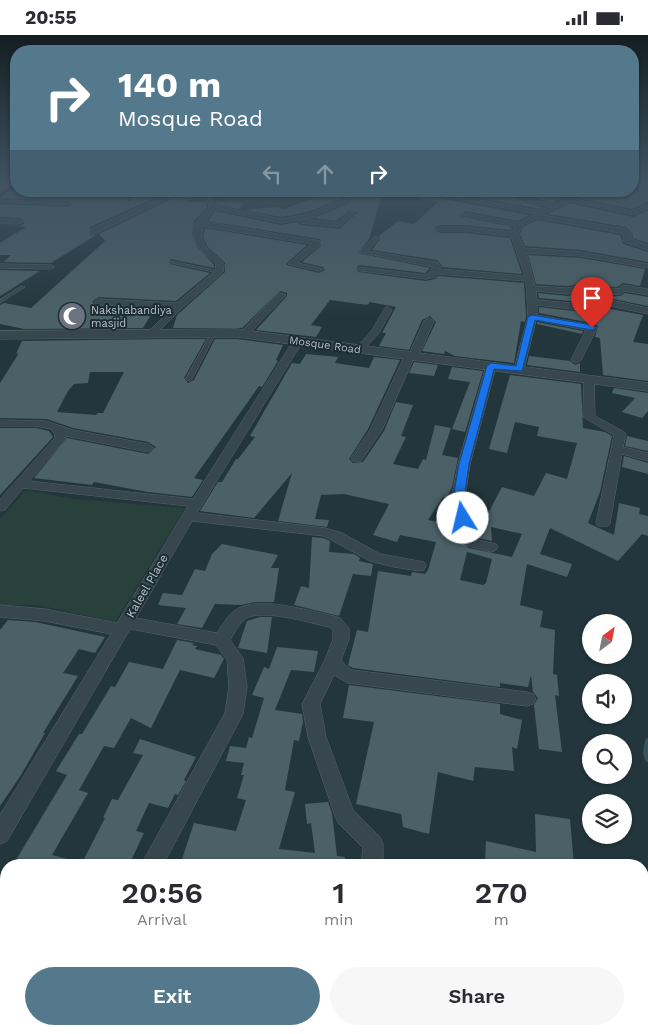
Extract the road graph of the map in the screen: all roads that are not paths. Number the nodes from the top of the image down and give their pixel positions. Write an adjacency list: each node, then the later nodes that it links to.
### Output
1 (519, 225): 10 (street)
2 (105, 226): 9 (street)
3 (198, 226): 20 (street)
4 (214, 226): 18 (street)
5 (496, 226): 7 (street)
6 (594, 226): 12 (street)
7 (505, 227)
8 (440, 229): 10 (street)
9 (94, 231)
10 (514, 234): 13 (street)
11 (375, 238): 21 (street)
12 (648, 248)
13 (521, 250): 16 (street); 22 (street)
14 (172, 262): 20 (lane)
15 (0, 266): 17 (street)
16 (648, 266)
17 (51, 267)
18 (319, 269)
19 (362, 269): 21 (street)
20 (219, 271): 29 (street)
21 (434, 271): 22 (street)
22 (530, 283): 24 (street); 28 (street)
23 (23, 287): 26 (lane)
24 (648, 292)
25 (282, 295): 36 (street)
26 (0, 302)
27 (98, 302): 29 (street)
28 (533, 302): 31 (street); 32 (street)
29 (179, 306): 34 (street)
30 (388, 310): 39 (street)
31 (648, 311)
32 (532, 317): 41 (street); 43 (street)
33 (429, 321): 40 (street)
34 (153, 333): 35 (street, Mosque Road); 37 (street, Mosque Road)
35 (214, 333): 36 (street, Mosque Road); 44 (lane)
36 (244, 334): 38 (street, Mosque Road)
37 (0, 335)
38 (298, 341): 39 (street, Mosque Road); 54 (street, Kaleel Place)
39 (360, 350): 40 (street, Mosque Road)
40 (411, 357): 42 (street, Mosque Road); 52 (street)
41 (576, 359)
42 (491, 366): 43 (street, Mosque Road); 58 (street)
43 (519, 369): 45 (street, Mosque Road)
44 (189, 379)
45 (588, 379): 46 (street, Mosque Road); 50 (street)
46 (648, 387)
47 (0, 423): 48 (street)
48 (59, 429): 49 (street); 53 (street)
49 (148, 448)
50 (617, 449): 51 (street); 57 (street)
51 (648, 457)
52 (357, 458)
53 (20, 484): 54 (street); 55 (street)
54 (197, 503): 56 (street, Kaleel Place)
55 (0, 507)
56 (189, 516): 59 (street); 61 (street, Kaleel Place)
57 (603, 523)
58 (491, 547)
59 (419, 566)
60 (0, 611): 61 (street)
61 (124, 626): 62 (street); 65 (street, Kaleel Place)
62 (221, 640): 63 (street); 66 (street)
63 (333, 660): 64 (street); 67 (street)
64 (527, 699)
65 (0, 834)
66 (155, 859)
67 (373, 859)

